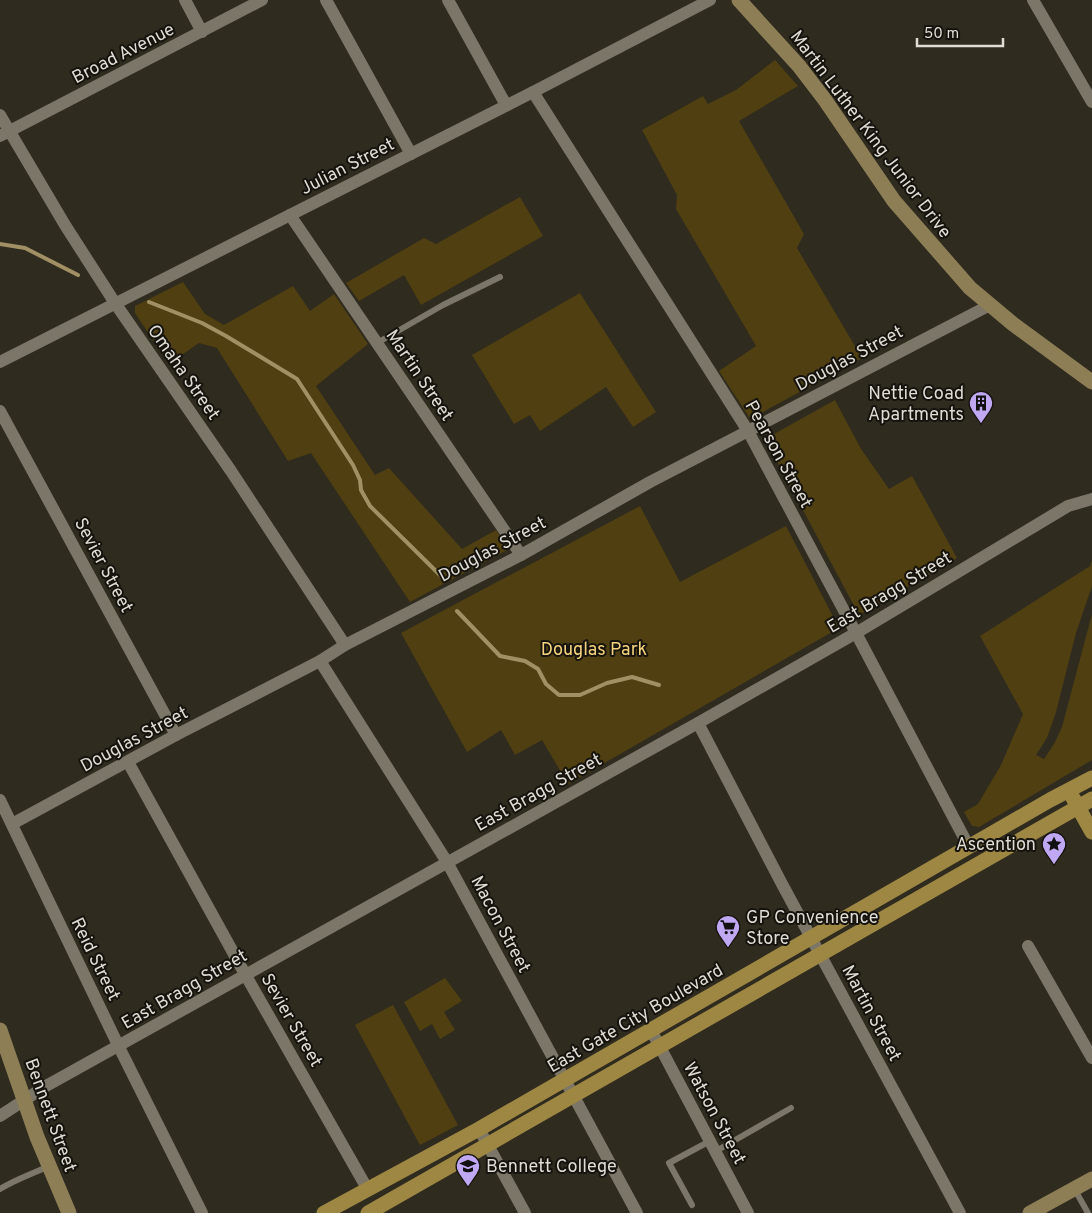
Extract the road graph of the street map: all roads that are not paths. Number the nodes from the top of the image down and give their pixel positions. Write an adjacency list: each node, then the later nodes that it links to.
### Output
1 (185, 0): 8 (street)
2 (262, 0): 8 (street, Broad Avenue)
3 (326, 0): 14 (street)
4 (448, 0): 11 (street)
5 (710, 0): 9 (street, Julian Street)
6 (739, 0): 18 (main road, Martin Luther King Junior Drive)
7 (1033, 0): 10 (street)
8 (202, 32): 13 (street, Broad Avenue)
9 (533, 92): 11 (street, Julian Street); 23 (street, Pearson Street)
10 (1092, 102)
11 (506, 105): 14 (street, Julian Street)
12 (0, 115): 13 (street, Omaha Street)
13 (5, 134): 17 (street, Omaha Street)
14 (411, 154): 15 (street, Julian Street)
15 (290, 214): 17 (street, Julian Street); 19 (street, Martin Street)
16 (500, 277): 19 (lane)
17 (114, 303): 20 (street, Julian Street); 27 (street, Omaha Street)
18 (990, 305): 21 (main road, Martin Luther King Junior Drive); 23 (street, Douglas Street)
19 (377, 344): 25 (street, Martin Street)
20 (0, 362)
21 (1092, 382)
22 (0, 411): 30 (street, Sevier Street)
23 (748, 431): 25 (street, Douglas Street); 26 (street, Pearson Street)
24 (1092, 499): 26 (street, East Bragg Street)
25 (521, 555): 27 (street, Douglas Street)
26 (856, 633): 29 (street, East Bragg Street); 39 (street, Pearson Street)
27 (345, 645): 28 (street, Douglas Street)
28 (320, 661): 30 (street, Douglas Street); 40 (street, Macon Street)
29 (698, 723): 40 (street, East Bragg Street); 41 (street, Martin Street)
30 (176, 735): 31 (street, Douglas Street)
31 (128, 762): 37 (street, Douglas Street); 44 (street, Sevier Street)
32 (1091, 781): 33 (main road, East Gate City Boulevard)
33 (1069, 790): 36 (main road); 39 (main road, East Gate City Boulevard)
34 (1092, 798): 36 (main road, East Gate City Boulevard)
35 (0, 800): 37 (street, Reid Street)
36 (1078, 806): 38 (main road); 43 (main road, East Gate City Boulevard)
37 (12, 824): 47 (street, Reid Street)
38 (1092, 832)
39 (969, 847): 41 (main road, East Gate City Boulevard)
40 (447, 862): 44 (street, East Bragg Street); 50 (street, Macon Street)
41 (812, 938): 43 (street, Martin Street); 46 (main road, East Gate City Boulevard)
42 (1028, 946): 49 (street)
43 (820, 954): 48 (main road, East Gate City Boulevard); 71 (street, Martin Street)
44 (245, 974): 47 (street, East Bragg Street); 62 (street, Sevier Street)
45 (0, 1030): 52 (main road, Bennett Street)
46 (651, 1030): 48 (street, Watson Street); 50 (main road, East Gate City Boulevard)
47 (118, 1046): 52 (street, East Bragg Street); 65 (street, Reid Street)
48 (660, 1046): 51 (main road, East Gate City Boulevard); 57 (street, Watson Street)
49 (1092, 1058)
50 (565, 1080): 51 (street, Macon Street); 55 (main road, East Gate City Boulevard)
51 (574, 1096): 56 (main road, East Gate City Boulevard); 69 (street, Macon Street)
52 (25, 1100): 54 (street, East Bragg Street); 58 (main road, Bennett Street)
53 (791, 1108): 57 (lane)
54 (0, 1116)
55 (479, 1129): 56 (street); 62 (main road, East Gate City Boulevard)
56 (487, 1145): 67 (main road, East Gate City Boulevard); 68 (street)
57 (713, 1146): 63 (lane); 70 (street, Watson Street)
58 (49, 1166): 60 (lane); 64 (main road, Bennett Street)
59 (1092, 1179): 61 (main road)
60 (0, 1189)
61 (1074, 1189): 72 (main road); 73 (lane)
62 (368, 1190): 66 (main road, East Gate City Boulevard)
63 (692, 1205)
64 (70, 1213)
65 (202, 1213)
66 (324, 1213)
67 (368, 1213)
68 (525, 1213)
69 (637, 1213)
70 (748, 1213)
71 (960, 1213)
72 (1030, 1213)
73 (1088, 1213)

